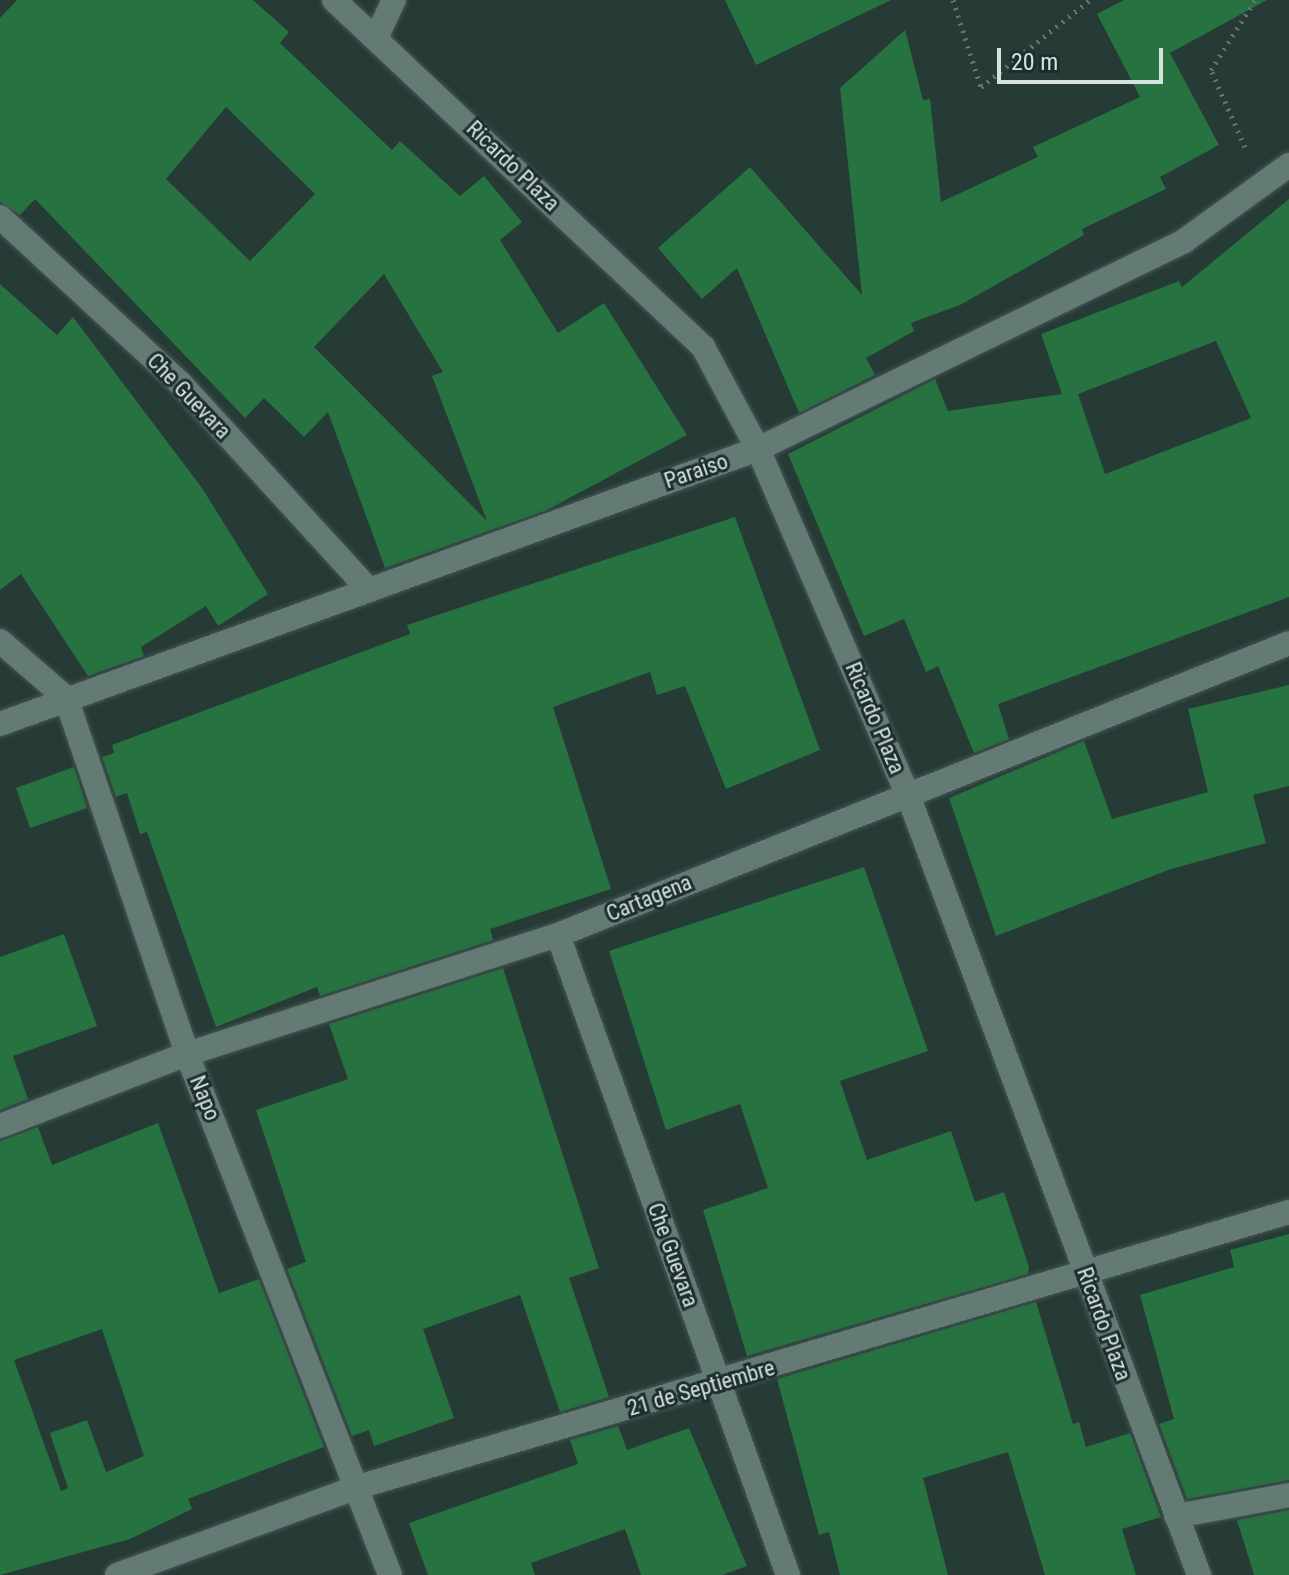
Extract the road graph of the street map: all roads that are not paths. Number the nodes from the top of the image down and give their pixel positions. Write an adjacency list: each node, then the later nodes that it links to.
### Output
1 (334, 0): 3 (street, Ricardo Plaza)
2 (394, 0): 3 (street)
3 (377, 36): 6 (street, Ricardo Plaza)
4 (1289, 165): 6 (street, Paraiso)
5 (0, 217): 7 (street, Che Guevara)
6 (758, 449): 7 (street, Paraiso); 12 (street, Ricardo Plaza)
7 (366, 587): 10 (street, Paraiso)
8 (0, 641): 10 (street)
9 (1289, 643): 12 (street, Cartagena)
10 (66, 698): 11 (street, Paraiso); 14 (street, Napo)
11 (0, 724)
12 (908, 795): 13 (street, Cartagena); 17 (street, Ricardo Plaza)
13 (558, 935): 14 (street, Cartagena); 18 (street, Che Guevara)
14 (187, 1054): 15 (street, Cartagena); 19 (street, Napo)
15 (0, 1126)
16 (1289, 1212): 17 (street, 21 de Septiembre)
17 (1086, 1277): 18 (street, 21 de Septiembre); 21 (street, Ricardo Plaza)
18 (720, 1383): 19 (street, 21 de Septiembre); 24 (street, Che Guevara)
19 (358, 1487): 22 (street, 21 de Septiembre); 23 (street, Napo)
20 (1289, 1495): 21 (street)
21 (1176, 1516): 25 (street, Ricardo Plaza)
22 (117, 1575)
23 (390, 1575)
24 (788, 1575)
25 (1199, 1575)

